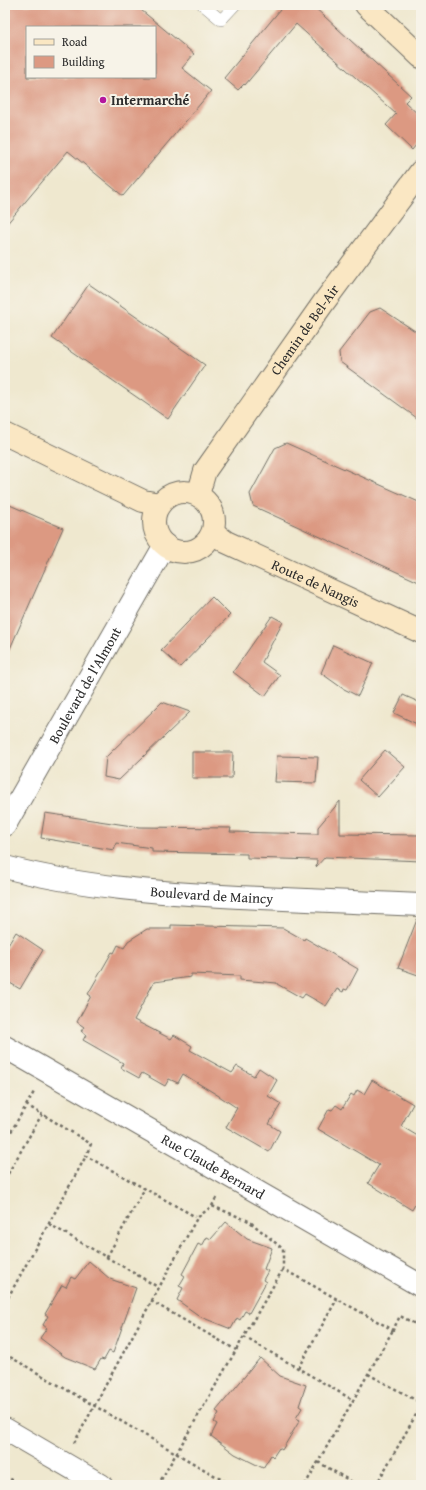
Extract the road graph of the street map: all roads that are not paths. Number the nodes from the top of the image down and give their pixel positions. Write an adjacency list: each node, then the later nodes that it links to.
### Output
1 (203, 5): 2 (lane)
2 (235, 5)
3 (366, 5): 4 (main road)
4 (421, 57)
5 (421, 171): 7 (main road, Chemin de Bel-Air)
6 (5, 434): 8 (main road)
7 (198, 495): 8 (main road); 9 (main road)
8 (160, 504): 10 (main road)
9 (213, 532): 10 (main road); 11 (main road, Route de Nangis)
10 (165, 545): 12 (street, Boulevard de l'Almont)
11 (421, 632)
12 (5, 825)
13 (5, 867): 14 (street, Boulevard de Maincy)
14 (421, 905)
15 (5, 1047): 16 (street, Rue Claude Bernard)
16 (421, 1286)
17 (5, 1429): 18 (street)
18 (101, 1485)

